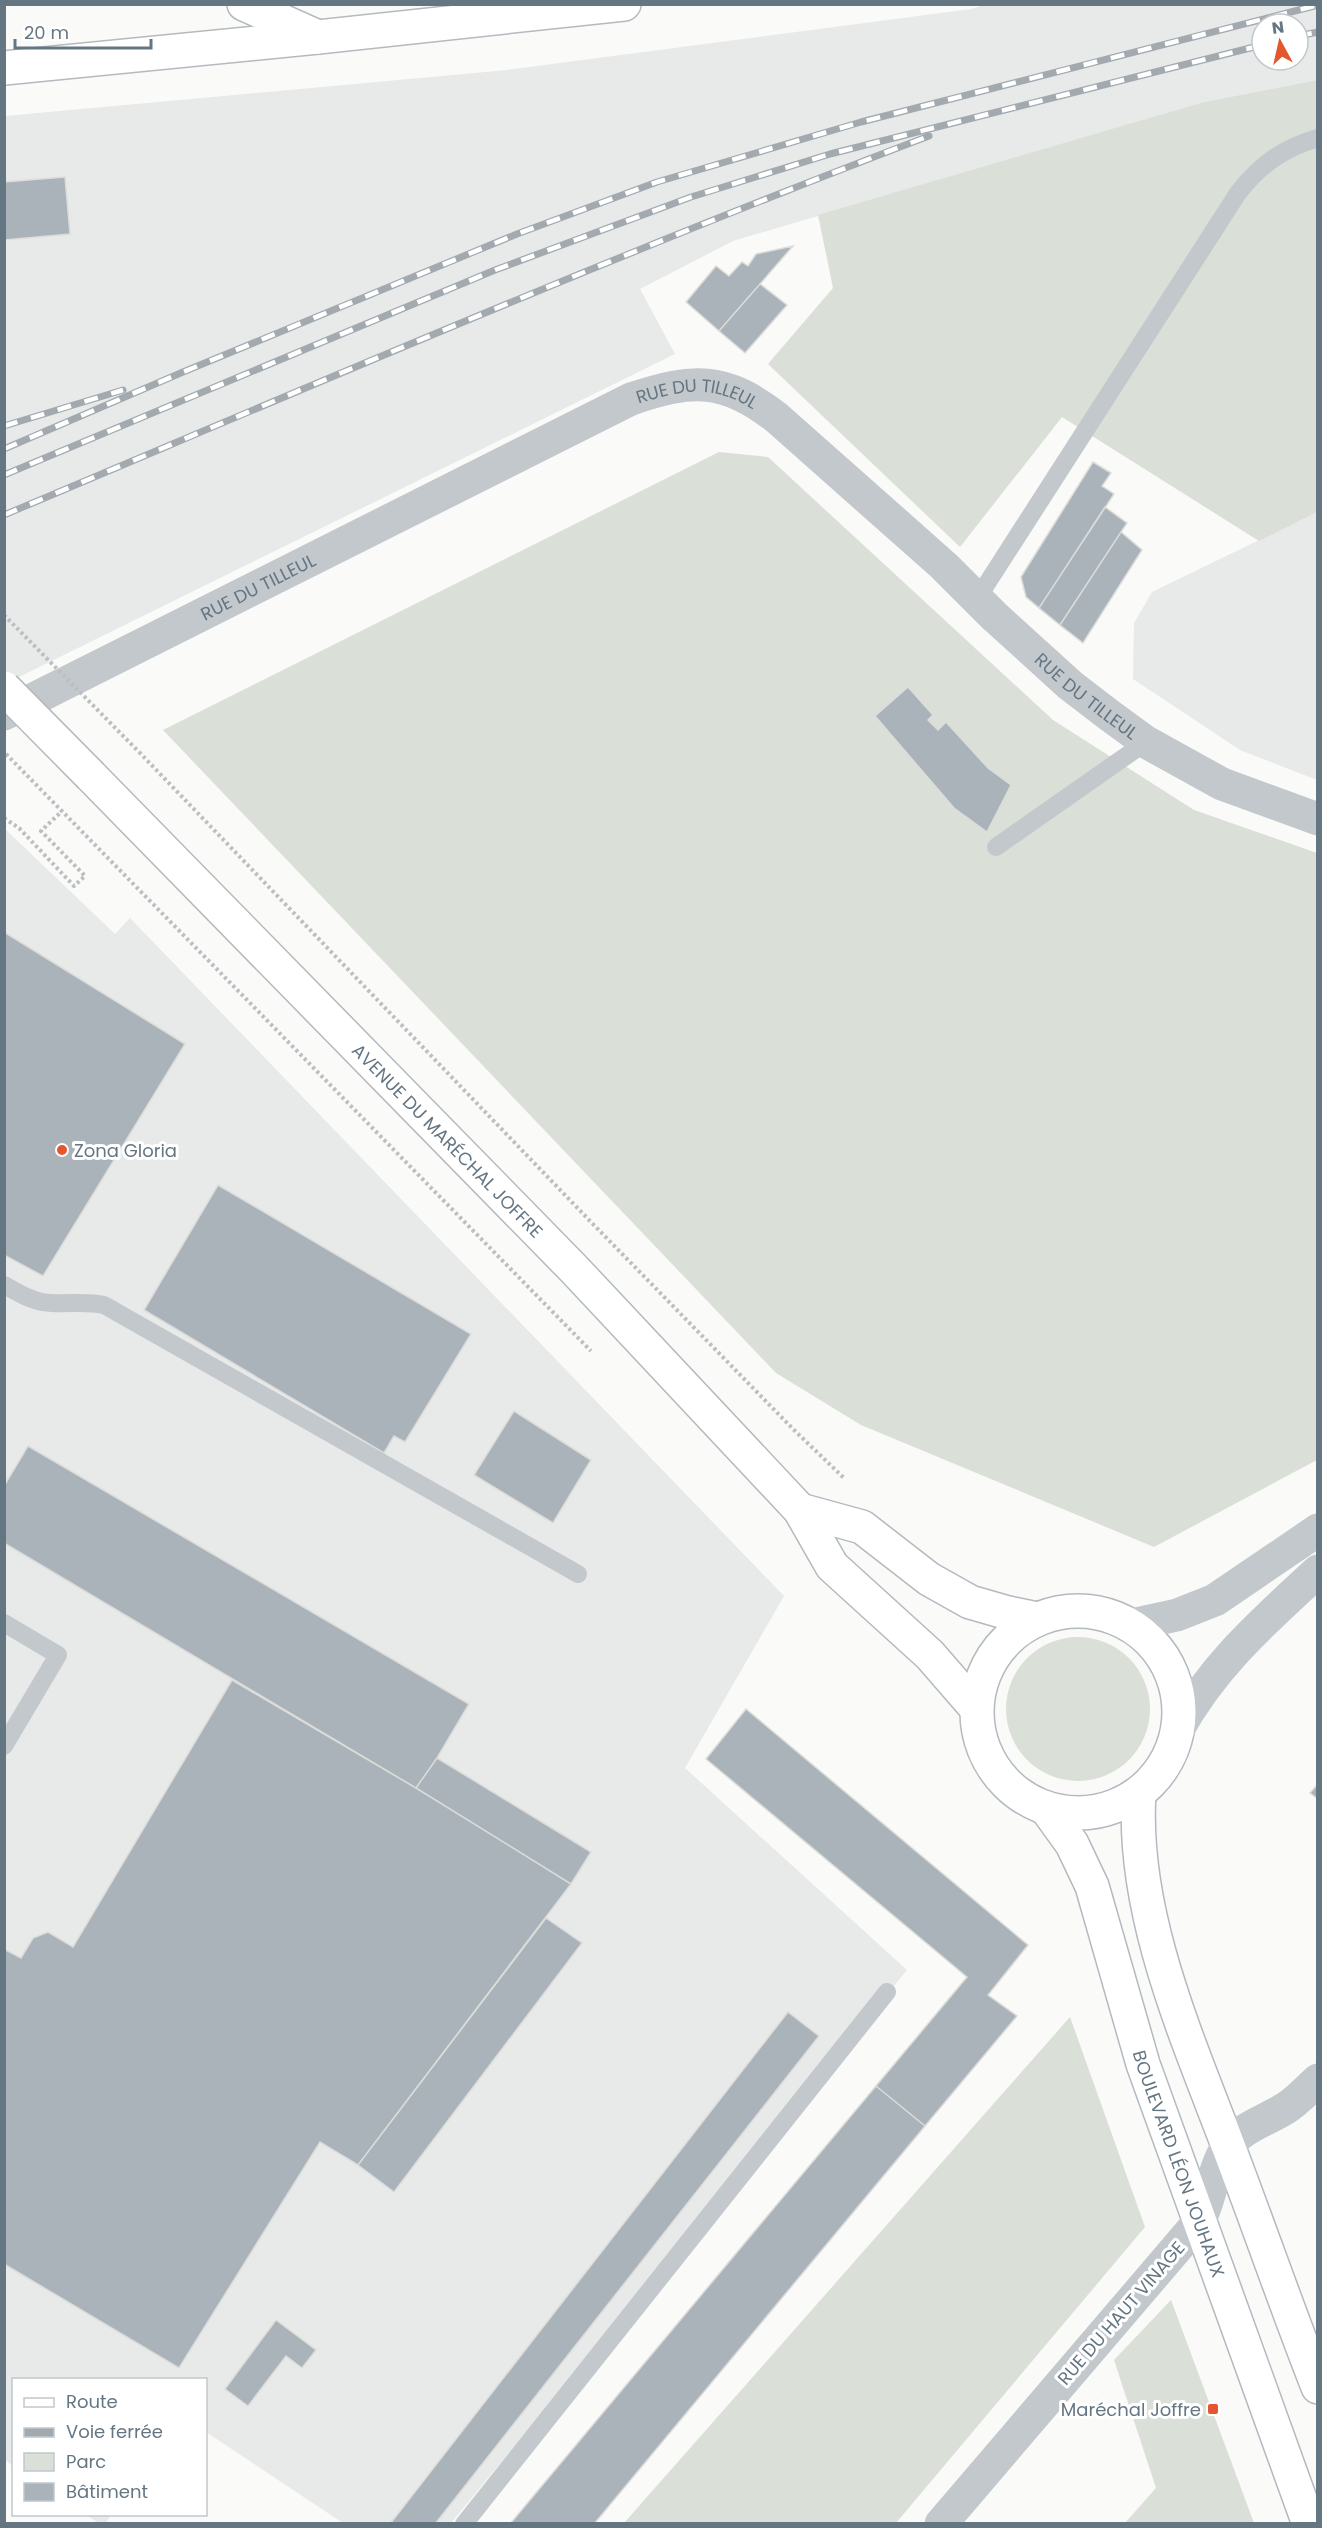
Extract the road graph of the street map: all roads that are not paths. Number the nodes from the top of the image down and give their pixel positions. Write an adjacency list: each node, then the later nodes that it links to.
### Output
1 (244, 4): 3 (main road)
2 (624, 4): 3 (main road)
3 (318, 38): 4 (main road)
4 (4, 68)
5 (1317, 138): 6 (lane)
6 (977, 599): 8 (street, RUE DU TILLEUL); 9 (street, RUE DU TILLEUL)
7 (4, 688): 13 (main road, AVENUE DU MARÉCHAL JOFFRE, bridge)
8 (4, 714)
9 (1146, 742): 10 (street, RUE DU TILLEUL); 11 (lane)
10 (1317, 819)
11 (996, 846)
12 (4, 1285): 16 (lane)
13 (800, 1510): 17 (main road); 20 (main road, AVENUE DU MARÉCHAL JOFFRE)
14 (1317, 1530): 19 (street)
15 (1317, 1571): 21 (street)
16 (578, 1574)
17 (1037, 1619): 19 (main road); 20 (main road)
18 (4, 1623): 22 (lane)
19 (1131, 1625): 21 (main road)
20 (976, 1708): 24 (main road)
21 (1177, 1731): 23 (main road)
22 (4, 1746)
23 (1139, 1793): 24 (main road); 27 (main road)
24 (1046, 1808): 28 (main road, BOULEVARD LÉON JOUHAUX)
25 (887, 1992): 30 (lane)
26 (1317, 2080): 27 (street, RUE DU HAUT VINAGE)
27 (1228, 2146): 28 (street, RUE DU HAUT VINAGE); 29 (main road)
28 (1199, 2222): 31 (street, RUE DU HAUT VINAGE); 32 (main road, BOULEVARD LÉON JOUHAUX)
29 (1317, 2387)
30 (464, 2523)
31 (941, 2523)
32 (1309, 2523)

